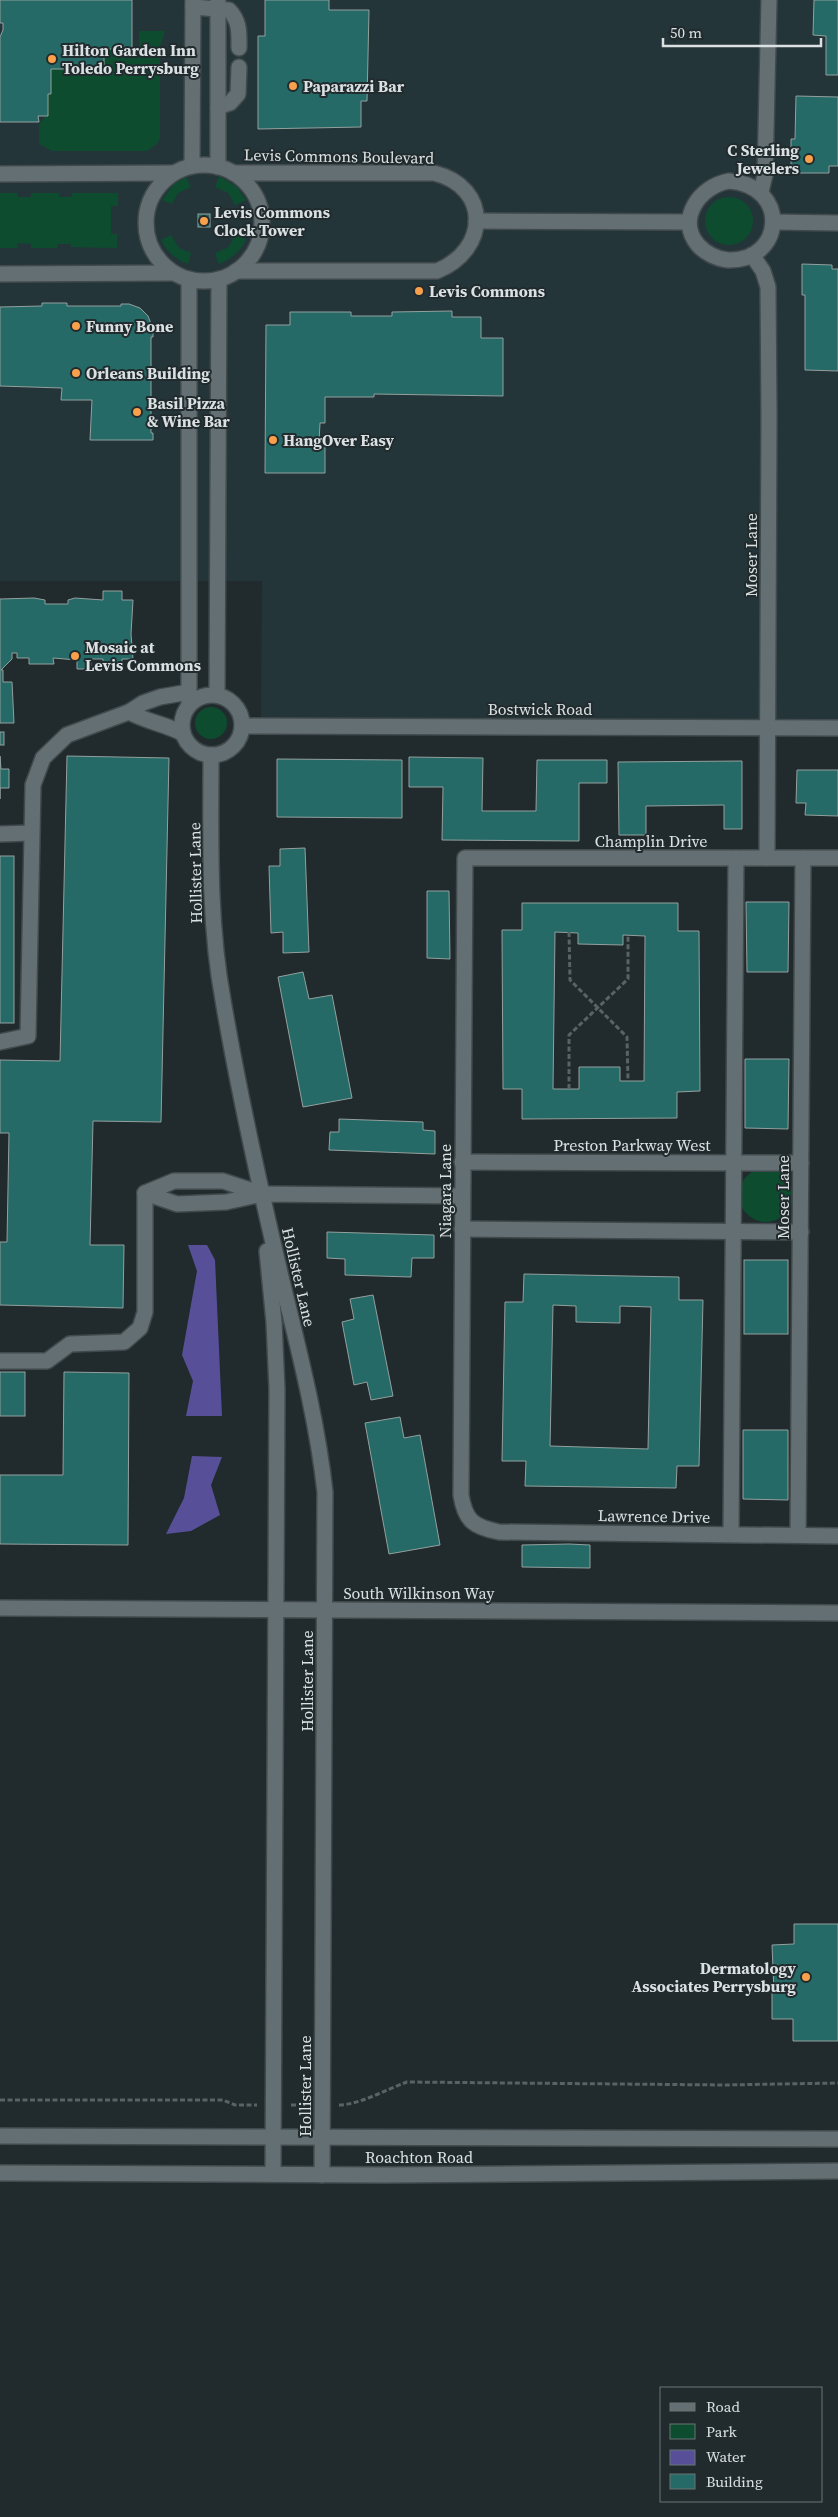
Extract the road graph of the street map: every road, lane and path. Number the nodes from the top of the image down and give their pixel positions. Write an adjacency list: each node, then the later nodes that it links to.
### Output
1 (769, 0): 12 (street)
2 (193, 4): 3 (street); 7 (street)
3 (218, 4): 4 (street); 6 (street)
4 (239, 48)
5 (239, 67): 6 (street)
6 (218, 107): 8 (street)
7 (192, 166): 8 (street, Levis Commons Boulevard); 9 (street, Levis Commons Boulevard)
8 (218, 167): 10 (street, Levis Commons Boulevard)
9 (174, 173): 11 (street, Levis Commons Boulevard); 19 (street, Levis Commons Boulevard)
10 (233, 173): 13 (street, Levis Commons Boulevard); 18 (street, Levis Commons Boulevard)
11 (0, 174)
12 (760, 192): 14 (street); 15 (street)
13 (476, 222): 14 (street); 18 (street, Levis Commons Boulevard)
14 (688, 222): 17 (street)
15 (773, 222): 16 (street); 17 (street)
16 (838, 223)
17 (752, 255): 27 (street, Moser Lane)
18 (236, 271): 22 (street, Levis Commons Boulevard)
19 (174, 273): 20 (street, Levis Commons Boulevard); 21 (street, Levis Commons Boulevard)
20 (0, 274)
21 (189, 280): 22 (street, Levis Commons Boulevard); 24 (street)
22 (219, 280): 23 (street)
23 (217, 695): 24 (street); 26 (street)
24 (189, 698): 25 (street); 29 (street)
25 (129, 712): 29 (street); 31 (street)
26 (242, 726): 27 (street, Bostwick Road); 30 (street)
27 (768, 728): 28 (street, Bostwick Road); 35 (street, Moser Lane)
28 (838, 728)
29 (182, 733): 30 (street)
30 (211, 755): 48 (street, Hollister Lane)
31 (31, 833): 32 (street); 41 (street)
32 (0, 834)
33 (465, 858): 34 (street, Champlin Drive); 44 (street, Niagara Lane)
34 (736, 858): 35 (street, Champlin Drive); 45 (street)
35 (767, 858): 36 (street, Champlin Drive)
36 (803, 858): 37 (street, Champlin Drive); 46 (street, Moser Lane)
37 (838, 858)
38 (570, 932): 40 (path)
39 (628, 935): 40 (path)
40 (599, 1009): 42 (path); 43 (path)
41 (0, 1042)
42 (628, 1081)
43 (569, 1088)
44 (462, 1162): 45 (street, Preston Parkway West); 49 (street, Niagara Lane)
45 (734, 1163): 46 (street, Preston Parkway West); 51 (street)
46 (801, 1163): 52 (street, Moser Lane)
47 (145, 1193): 48 (street); 48 (street); 53 (street)
48 (262, 1194): 49 (street); 59 (street, Hollister Lane); 60 (street, Hollister Lane)
49 (462, 1196): 50 (street, Niagara Lane)
50 (462, 1229): 51 (street); 54 (street, Niagara Lane)
51 (734, 1231): 52 (street); 55 (street)
52 (801, 1232): 56 (street, Moser Lane)
53 (0, 1361)
54 (471, 1522): 55 (street, Lawrence Drive)
55 (731, 1534): 56 (street, Lawrence Drive)
56 (798, 1535): 57 (street, Lawrence Drive)
57 (838, 1536)
58 (0, 1608): 59 (street, South Wilkinson Way)
59 (277, 1610): 60 (street, South Wilkinson Way); 68 (street, Hollister Lane)
60 (325, 1611): 61 (street, South Wilkinson Way); 69 (street, Hollister Lane)
61 (838, 1612)
62 (838, 2083): 65 (path)
63 (0, 2100): 64 (path)
64 (235, 2105)
65 (351, 2105)
66 (838, 2130): 70 (street)
67 (0, 2136): 68 (street, Roachton Road)
68 (273, 2136): 69 (street, Roachton Road); 74 (street, Hollister Lane)
69 (322, 2137): 70 (street, Roachton Road); 75 (street, Hollister Lane)
70 (804, 2139): 71 (street, Roachton Road)
71 (838, 2139)
72 (838, 2171): 75 (street, Roachton Road)
73 (0, 2173): 74 (street, Roachton Road)
74 (273, 2174): 75 (street, Roachton Road)
75 (322, 2175)

